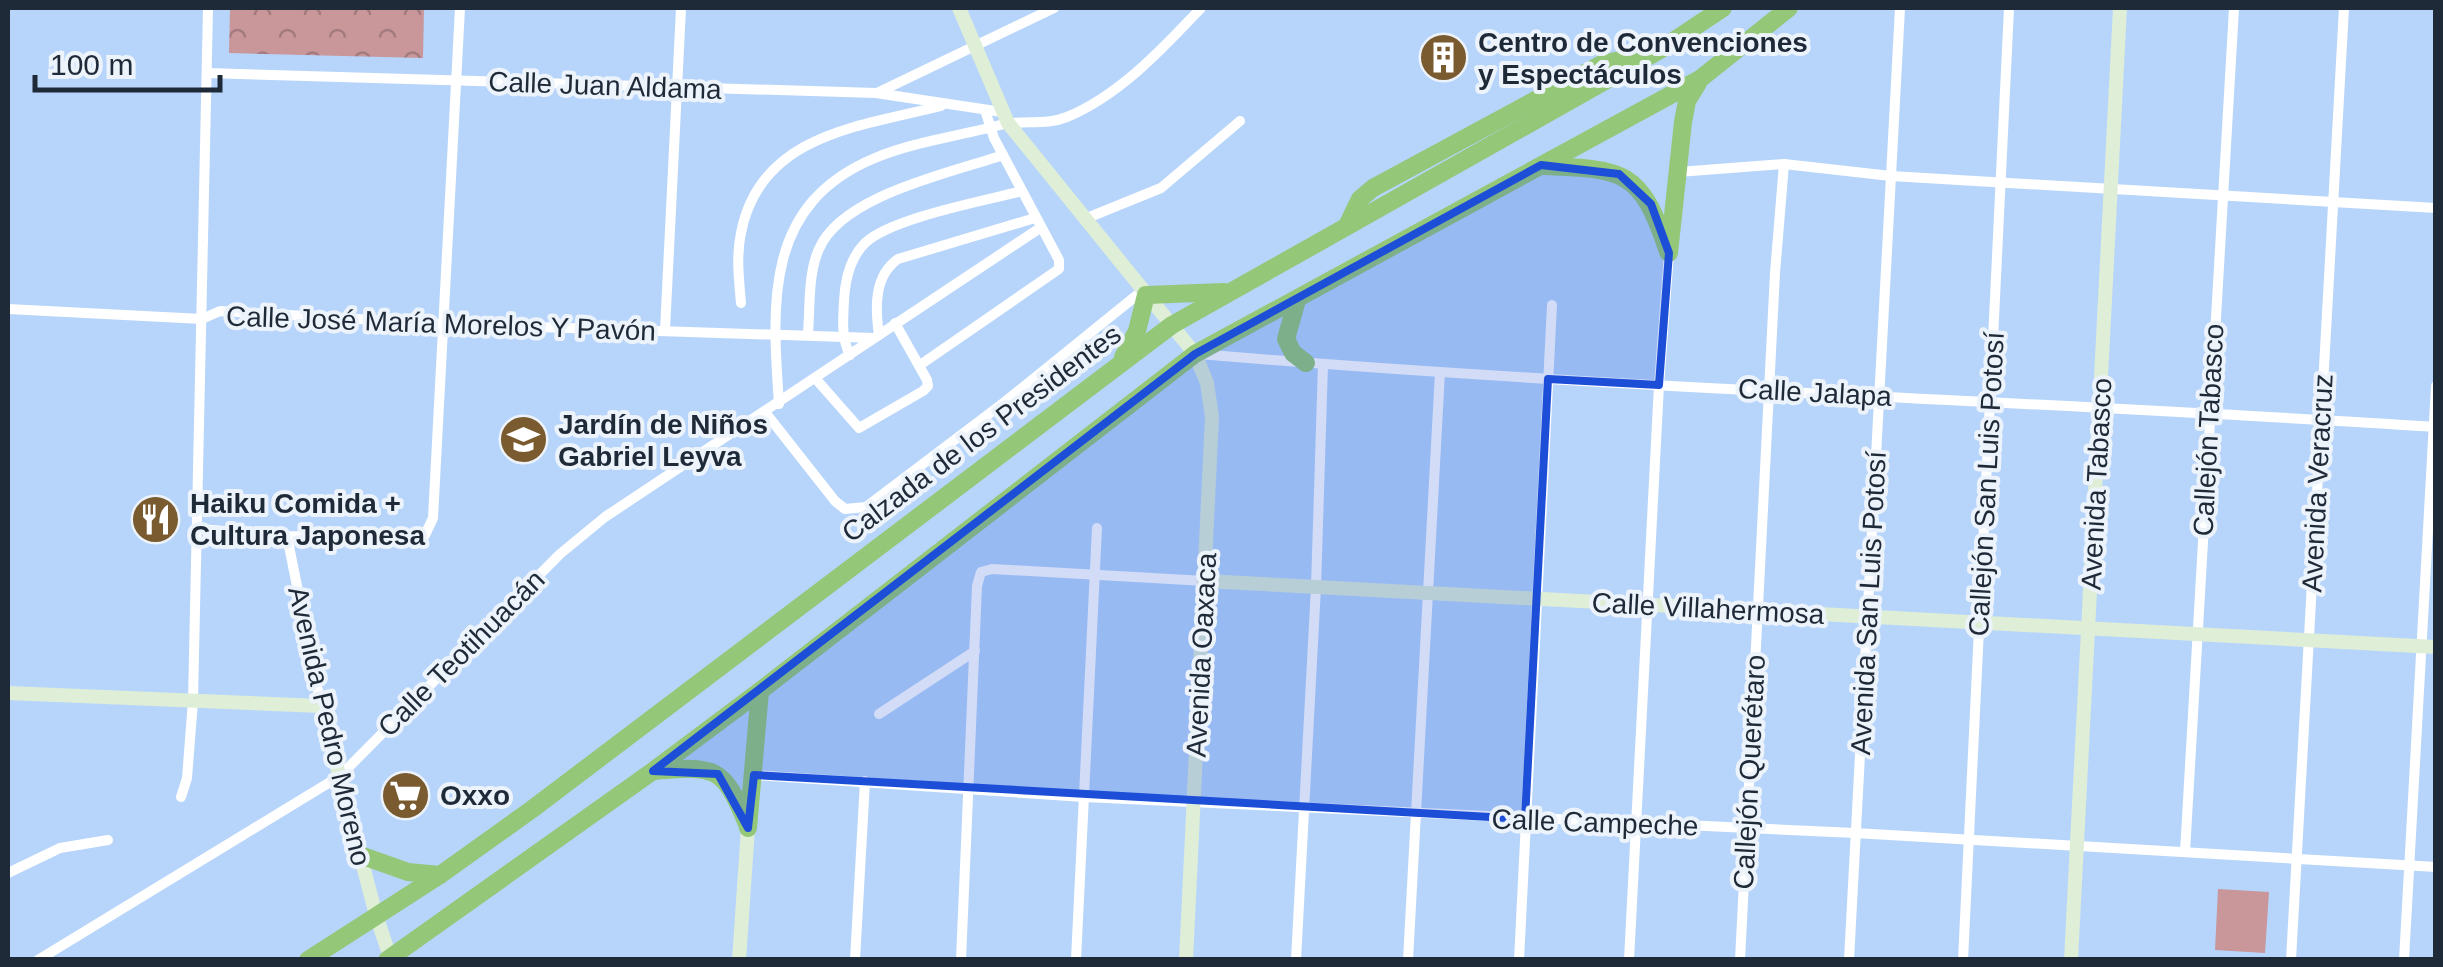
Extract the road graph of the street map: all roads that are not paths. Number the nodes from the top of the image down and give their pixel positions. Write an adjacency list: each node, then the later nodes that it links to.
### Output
1 (208, 8): 15 (street)
2 (460, 8): 17 (street)
3 (681, 8): 18 (street)
4 (959, 8): 14 (street)
5 (1054, 8): 14 (street)
6 (1202, 8): 22 (street)
7 (1723, 8): 39 (highway, Calzada de los Presidentes)
8 (1789, 8): 16 (highway)
9 (1900, 8): 29 (street, Avenida San Luis Potosí)
10 (2009, 8): 30 (street, Callejón San Luis Potosí)
11 (2120, 8): 31 (street, Avenida Tabasco)
12 (2234, 8): 33 (street, Callejón Tabasco)
13 (2344, 8): 34 (street, Avenida Veracruz)
14 (976, 45): 19 (street); 22 (street)
15 (206, 73): 17 (street, Calle Juan Aldama); 45 (street)
16 (1700, 79): 27 (highway); 28 (highway)
17 (456, 82): 18 (street, Calle Juan Aldama); 46 (street)
18 (679, 87): 19 (street, Calle Juan Aldama); 49 (street)
19 (876, 93): 20 (street, Calle Juan Aldama)
20 (944, 105): 21 (street, Calle Juan Aldama); 42 (street)
21 (985, 110): 22 (street, Calle Juan Aldama); 24 (street)
22 (1006, 118): 24 (street); 36 (street)
23 (1240, 121): 36 (street)
24 (990, 128): 25 (street); 50 (street)
25 (1003, 155): 32 (street); 51 (street)
26 (1784, 164): 28 (street); 29 (street); 64 (street, Callejón Querétaro)
27 (1541, 166): 38 (highway); 41 (highway)
28 (1678, 172): 38 (highway)
29 (1891, 176): 30 (street); 65 (street, Avenida San Luis Potosí)
30 (2000, 182): 31 (street); 66 (street, Callejón San Luis Potosí)
31 (2110, 189): 33 (street); 68 (street, Avenida Tabasco)
32 (1022, 190): 37 (street); 52 (street)
33 (2222, 194): 34 (street); 70 (street, Callejón Tabasco)
34 (2332, 202): 35 (street); 71 (street, Avenida Veracruz)
35 (2436, 208)
36 (1087, 218): 40 (street)
37 (1037, 223): 47 (street, Calle Teotihuacán); 53 (street); 58 (street)
38 (1669, 253): 62 (street)
39 (1229, 292): 40 (highway); 48 (highway, Calzada de los Presidentes)
40 (1144, 293): 48 (street); 56 (highway); 69 (street)
41 (1297, 300): 54 (highway); 57 (highway)
42 (740, 303)
43 (1552, 304): 61 (street)
44 (8, 310): 45 (street, Calle José María Morelos Y Pavón)
45 (202, 318): 46 (street, Calle José María Morelos Y Pavón); 74 (street)
46 (443, 324): 49 (street, Calle José María Morelos Y Pavón); 75 (street)
47 (895, 324): 53 (street, Calle Teotihuacán); 58 (street)
48 (1172, 325): 54 (street); 56 (highway, Calzada de los Presidentes)
49 (665, 330): 50 (street, Calle José María Morelos Y Pavón)
50 (774, 334): 51 (street, Calle José María Morelos Y Pavón); 67 (street)
51 (808, 334): 52 (street, Calle José María Morelos Y Pavón)
52 (843, 336): 53 (street, Calle José María Morelos Y Pavón); 55 (street)
53 (877, 336): 55 (street, Calle Teotihuacán)
54 (1195, 354): 57 (street, Calle Jalapa); 77 (street, Avenida Oaxaca); 90 (highway)
55 (850, 355): 60 (street, Calle Teotihuacán)
56 (1120, 362): 119 (highway, Calzada de los Presidentes)
57 (1314, 363): 59 (street, Calle Jalapa); 78 (street)
58 (920, 365): 60 (street)
59 (1440, 372): 61 (street, Calle Jalapa); 79 (street)
60 (815, 378): 67 (street, Calle Teotihuacán)
61 (1548, 379): 62 (street, Calle Jalapa); 80 (street)
62 (1658, 385): 64 (street, Calle Jalapa); 81 (street)
63 (2436, 386): 72 (street)
64 (1770, 390): 65 (street, Calle Jalapa); 82 (street, Callejón Querétaro)
65 (1880, 395): 66 (street, Calle Jalapa); 83 (street, Avenida San Luis Potosí)
66 (1990, 400): 68 (street, Calle Jalapa); 84 (street, Callejón San Luis Potosí)
67 (778, 404): 69 (street, Calle Teotihuacán)
68 (2100, 408): 70 (street, Calle Jalapa); 85 (street, Avenida Tabasco)
69 (766, 412): 96 (street, Calle Teotihuacán)
70 (2208, 413): 71 (street, Calle Jalapa); 86 (street, Callejón Tabasco)
71 (2320, 420): 72 (street, Calle Jalapa); 87 (street, Avenida Veracruz)
72 (2434, 427): 88 (street)
73 (1098, 528): 76 (street)
74 (198, 529): 75 (street); 92 (street)
75 (286, 536): 93 (street, Avenida Pedro Moreno)
76 (1096, 576): 77 (street, Calle Villahermosa); 89 (street, Calle Villahermosa); 101 (street)
77 (1206, 581): 78 (street, Calle Villahermosa); 102 (street, Avenida Oaxaca)
78 (1316, 587): 79 (street, Calle Villahermosa); 103 (street)
79 (1428, 593): 80 (street, Calle Villahermosa); 104 (street)
80 (1537, 599): 81 (street, Calle Villahermosa); 105 (street)
81 (1648, 604): 82 (street, Calle Villahermosa); 106 (street)
82 (1758, 609): 83 (street, Calle Villahermosa); 108 (street, Callejón Querétaro)
83 (1868, 616): 84 (street, Calle Villahermosa); 109 (street, Avenida San Luis Potosí)
84 (1979, 621): 85 (street, Calle Villahermosa); 111 (street, Callejón San Luis Potosí)
85 (2088, 628): 86 (street, Calle Villahermosa); 112 (street, Avenida Tabasco)
86 (2196, 634): 87 (street, Calle Villahermosa); 113 (street, Callejón Tabasco)
87 (2309, 640): 88 (street, Calle Villahermosa); 115 (street, Avenida Veracruz)
88 (2428, 646): 116 (street)
89 (974, 652): 94 (street); 99 (street)
90 (760, 691): 95 (highway); 97 (highway)
91 (8, 693): 92 (street)
92 (193, 701): 93 (street); 100 (street)
93 (321, 706): 96 (street, Avenida Pedro Moreno)
94 (880, 714)
95 (654, 772): 107 (highway); 121 (highway)
96 (340, 776): 114 (street, Avenida Pedro Moreno); 122 (street, Calle Teotihuacán)
97 (754, 776): 98 (street, Calle Campeche); 107 (highway)
98 (864, 781): 99 (street, Calle Campeche); 125 (street)
99 (970, 790): 101 (street, Calle Campeche); 126 (street)
100 (181, 797)
101 (1084, 797): 102 (street, Calle Campeche); 127 (street)
102 (1194, 802): 103 (street, Calle Campeche); 128 (street, Avenida Oaxaca)
103 (1304, 808): 104 (street, Calle Campeche); 129 (street)
104 (1416, 814): 105 (street, Calle Campeche); 130 (street)
105 (1525, 819): 106 (street, Calle Campeche); 131 (street)
106 (1637, 822): 108 (street, Calle Campeche); 132 (street)
107 (748, 828): 124 (street)
108 (1747, 829): 109 (street, Calle Campeche); 133 (street, Callejón Querétaro)
109 (1856, 833): 111 (street, Calle Campeche); 134 (street, Avenida San Luis Potosí)
110 (108, 840): 118 (street)
111 (1970, 840): 112 (street, Calle Campeche); 135 (street, Callejón San Luis Potosí)
112 (2078, 846): 113 (street, Calle Campeche); 136 (street, Avenida Tabasco)
113 (2186, 852): 115 (street, Calle Campeche)
114 (360, 854): 119 (highway); 120 (street, Avenida Pedro Moreno)
115 (2296, 859): 116 (street, Calle Campeche); 137 (street, Avenida Veracruz)
116 (2409, 866): 117 (street, Calle Campeche); 138 (street)
117 (2436, 867)
118 (8, 873)
119 (440, 875): 120 (highway, Calzada de los Presidentes)
120 (376, 915): 121 (street, Avenida Pedro Moreno); 123 (highway, Calzada de los Presidentes)
121 (389, 959)
122 (38, 960)
123 (308, 960)
124 (739, 960)
125 (855, 960)
126 (962, 960)
127 (1076, 960)
128 (1186, 960)
129 (1296, 960)
130 (1408, 960)
131 (1519, 960)
132 (1629, 960)
133 (1740, 960)
134 (1849, 960)
135 (1963, 960)
136 (2071, 960)
137 (2290, 960)
138 (2404, 960)

